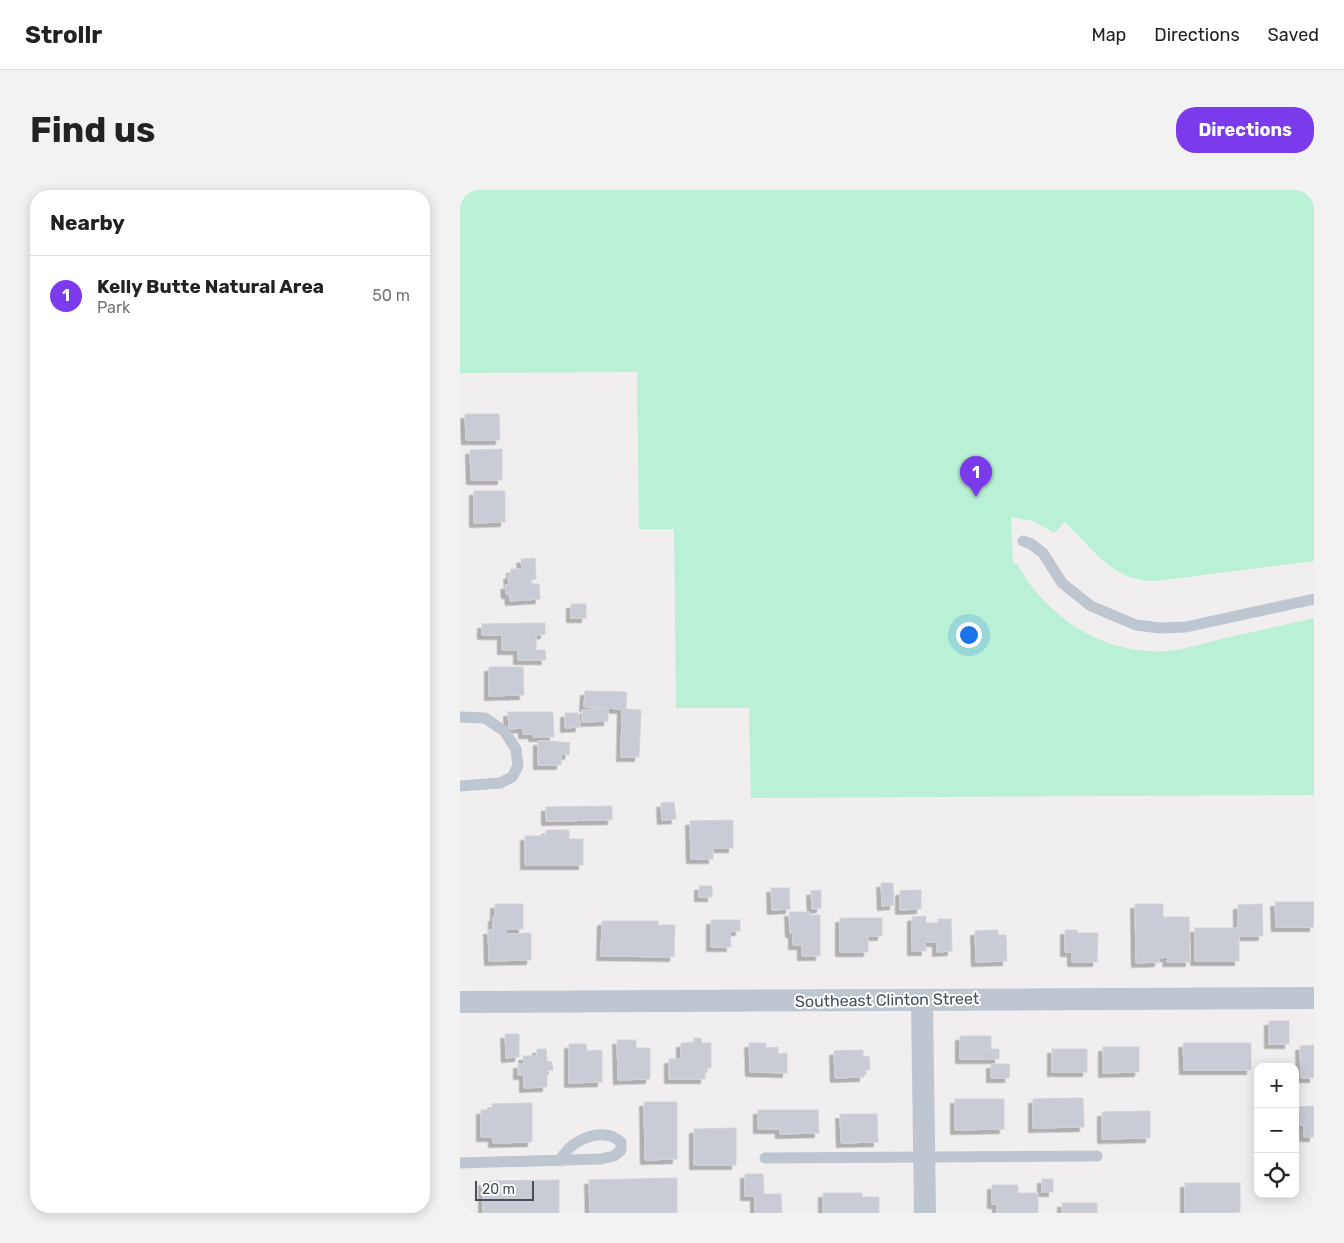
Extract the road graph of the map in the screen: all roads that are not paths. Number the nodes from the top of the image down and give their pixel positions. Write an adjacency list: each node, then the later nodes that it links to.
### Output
1 (1023, 542): 2 (lane)
2 (1314, 599)
3 (460, 717): 4 (lane)
4 (460, 786)
5 (1314, 998): 6 (street, Southeast Clinton Street)
6 (922, 1000): 7 (street, Southeast Clinton Street); 9 (street)
7 (460, 1002)
8 (1097, 1156): 9 (lane)
9 (924, 1157): 10 (lane); 13 (street)
10 (765, 1158)
11 (560, 1161): 11 (lane); 12 (lane)
12 (460, 1163)
13 (925, 1213)

